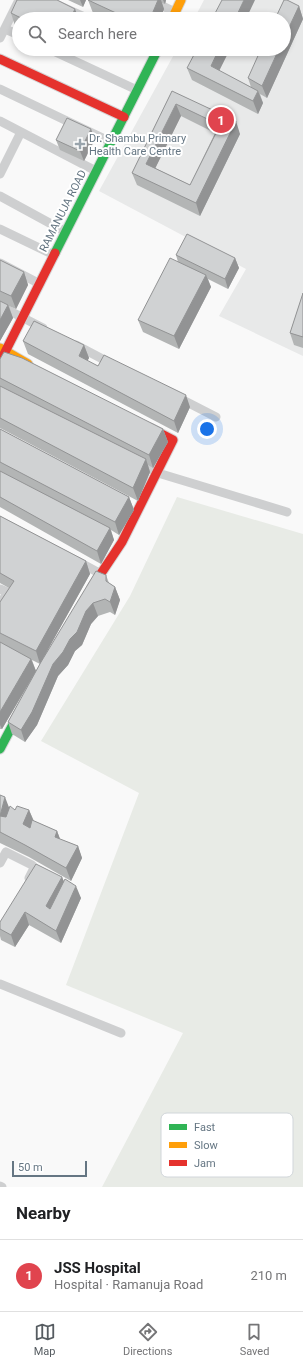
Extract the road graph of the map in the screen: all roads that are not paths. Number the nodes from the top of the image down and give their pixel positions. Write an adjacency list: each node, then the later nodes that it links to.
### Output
1 (19, 0): 5 (street)
2 (47, 0): 6 (street)
3 (150, 0): 7 (street)
4 (181, 0): 8 (street)
5 (13, 12)
6 (74, 12)
7 (168, 12)
8 (176, 12)
9 (12, 14): 10 (street)
10 (5, 29): 11 (street); 12 (street)
11 (12, 32)
12 (0, 38)
13 (64, 56): 17 (street)
14 (153, 56): 17 (street, RAMANUJA ROAD)
15 (0, 59): 18 (street)
16 (0, 90): 21 (street)
17 (137, 90): 18 (street, RAMANUJA ROAD)
18 (124, 117): 21 (street, RAMANUJA ROAD)
19 (0, 122): 20 (street)
20 (21, 132): 22 (street); 23 (street)
21 (111, 142): 22 (street, RAMANUJA ROAD)
22 (96, 171): 26 (street, RAMANUJA ROAD)
23 (0, 174)
24 (0, 196): 26 (street)
25 (0, 230): 27 (street)
26 (66, 232): 27 (street, RAMANUJA ROAD)
27 (54, 255): 29 (street, RAMANUJA ROAD)
28 (0, 263): 29 (street)
29 (40, 284): 31 (street, RAMANUJA ROAD)
30 (0, 306): 31 (street)
31 (23, 317): 32 (street); 34 (street, RAMANUJA ROAD)
32 (50, 331)
33 (64, 339): 37 (street)
34 (3, 350): 35 (street, RAMANUJA ROAD); 36 (street)
35 (0, 362)
36 (33, 366)
37 (119, 367)
38 (167, 392): 39 (street)
39 (216, 417)
40 (138, 422): 42 (street)
41 (131, 459): 42 (street)
42 (158, 473): 43 (street); 45 (street)
43 (287, 512)
44 (67, 556): 45 (street)
45 (101, 574): 47 (street)
46 (0, 589): 48 (street)
47 (89, 593)
48 (0, 606)
49 (23, 705): 50 (street)
50 (3, 738): 51 (street)
51 (0, 749)
52 (3, 850): 53 (street); 54 (street)
53 (0, 863)
54 (32, 865): 55 (street); 56 (street)
55 (44, 871)
56 (24, 888)
57 (0, 984): 58 (street)
58 (121, 1033)

